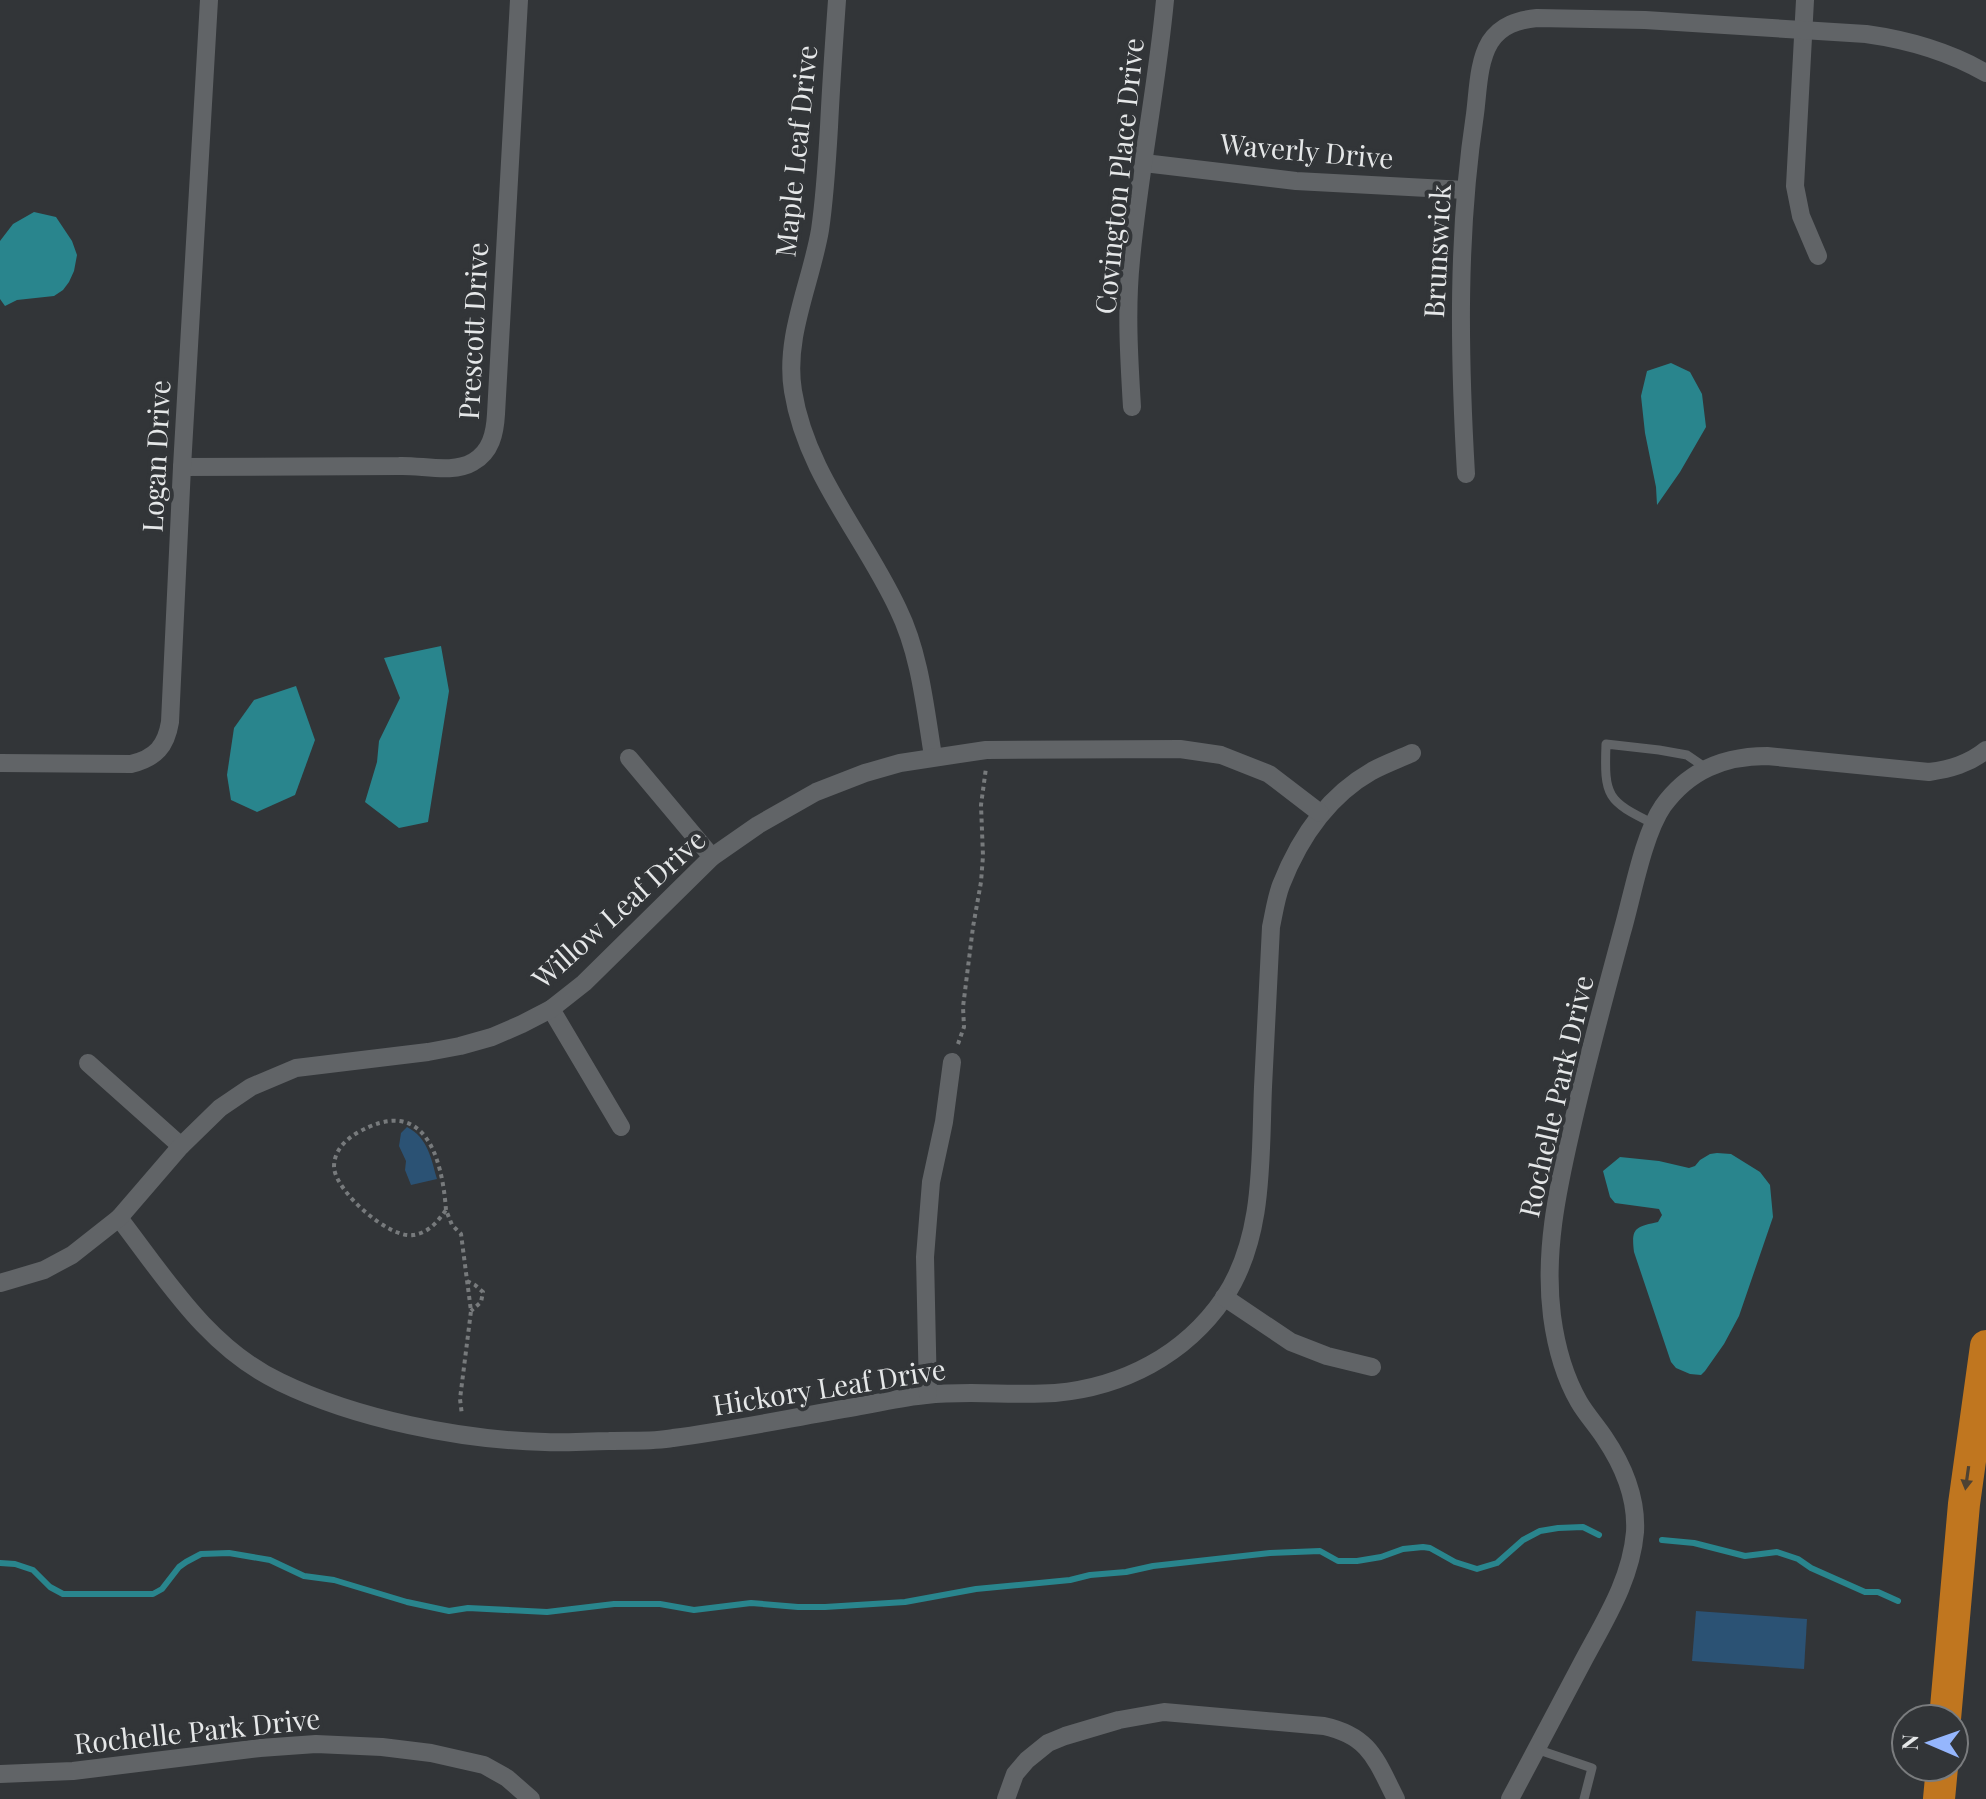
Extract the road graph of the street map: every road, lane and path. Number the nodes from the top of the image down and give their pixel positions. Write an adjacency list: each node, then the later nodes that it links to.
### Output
1 (209, 0): 12 (street, Logan Drive)
2 (519, 0): 12 (street, Prescott Drive)
3 (837, 0): 17 (street, Maple Leaf Drive)
4 (1165, 0): 8 (street, Covington Place Drive)
5 (1805, 0): 6 (street)
6 (1803, 30): 7 (street); 9 (street, Brunswick); 10 (street)
7 (1986, 73)
8 (1144, 163): 9 (street, Waverly Drive); 11 (street, Covington Place Drive)
9 (1465, 190): 13 (street, Brunswick)
10 (1818, 256)
11 (1132, 407)
12 (182, 467): 19 (street, Logan Drive)
13 (1466, 474)
14 (986, 750): 17 (street, Willow Leaf Drive); 21 (street, Willow Leaf Drive); 25 (path)
15 (1986, 750): 20 (street, Rochelle Park Drive)
16 (1412, 753): 21 (street, Hickory Leaf Drive)
17 (933, 756): 23 (street, Willow Leaf Drive)
18 (629, 758): 23 (street)
19 (0, 763)
20 (1706, 768): 22 (street, Rochelle Park Drive); 22 (lane)
21 (1320, 813): 33 (street, Hickory Leaf Drive)
22 (1654, 824): 40 (street, Rochelle Park Drive)
23 (712, 857): 24 (street, Willow Leaf Drive)
24 (551, 1009): 27 (street); 28 (street, Willow Leaf Drive)
25 (952, 1062): 37 (street)
26 (88, 1063): 28 (street)
27 (621, 1127)
28 (181, 1146): 30 (street, Willow Leaf Drive)
29 (446, 1210): 29 (path); 31 (path)
30 (119, 1218): 32 (street, Willow Leaf Drive); 38 (street, Hickory Leaf Drive)
31 (467, 1281): 34 (path); 34 (path)
32 (0, 1283)
33 (1224, 1297): 36 (street); 37 (street, Hickory Leaf Drive)
34 (471, 1311): 38 (path)
35 (1986, 1346): 39 (highway, one-way to 39)
36 (1372, 1367)
37 (928, 1394): 38 (street, Hickory Leaf Drive)
38 (461, 1434)
39 (1946, 1703)
40 (1536, 1749): 45 (street, Rochelle Park Drive); 46 (lane)
41 (0, 1774): 42 (street, Rochelle Park Drive)
42 (531, 1799)
43 (1006, 1799): 44 (street)
44 (1396, 1799)
45 (1510, 1799)
46 (1584, 1799)

